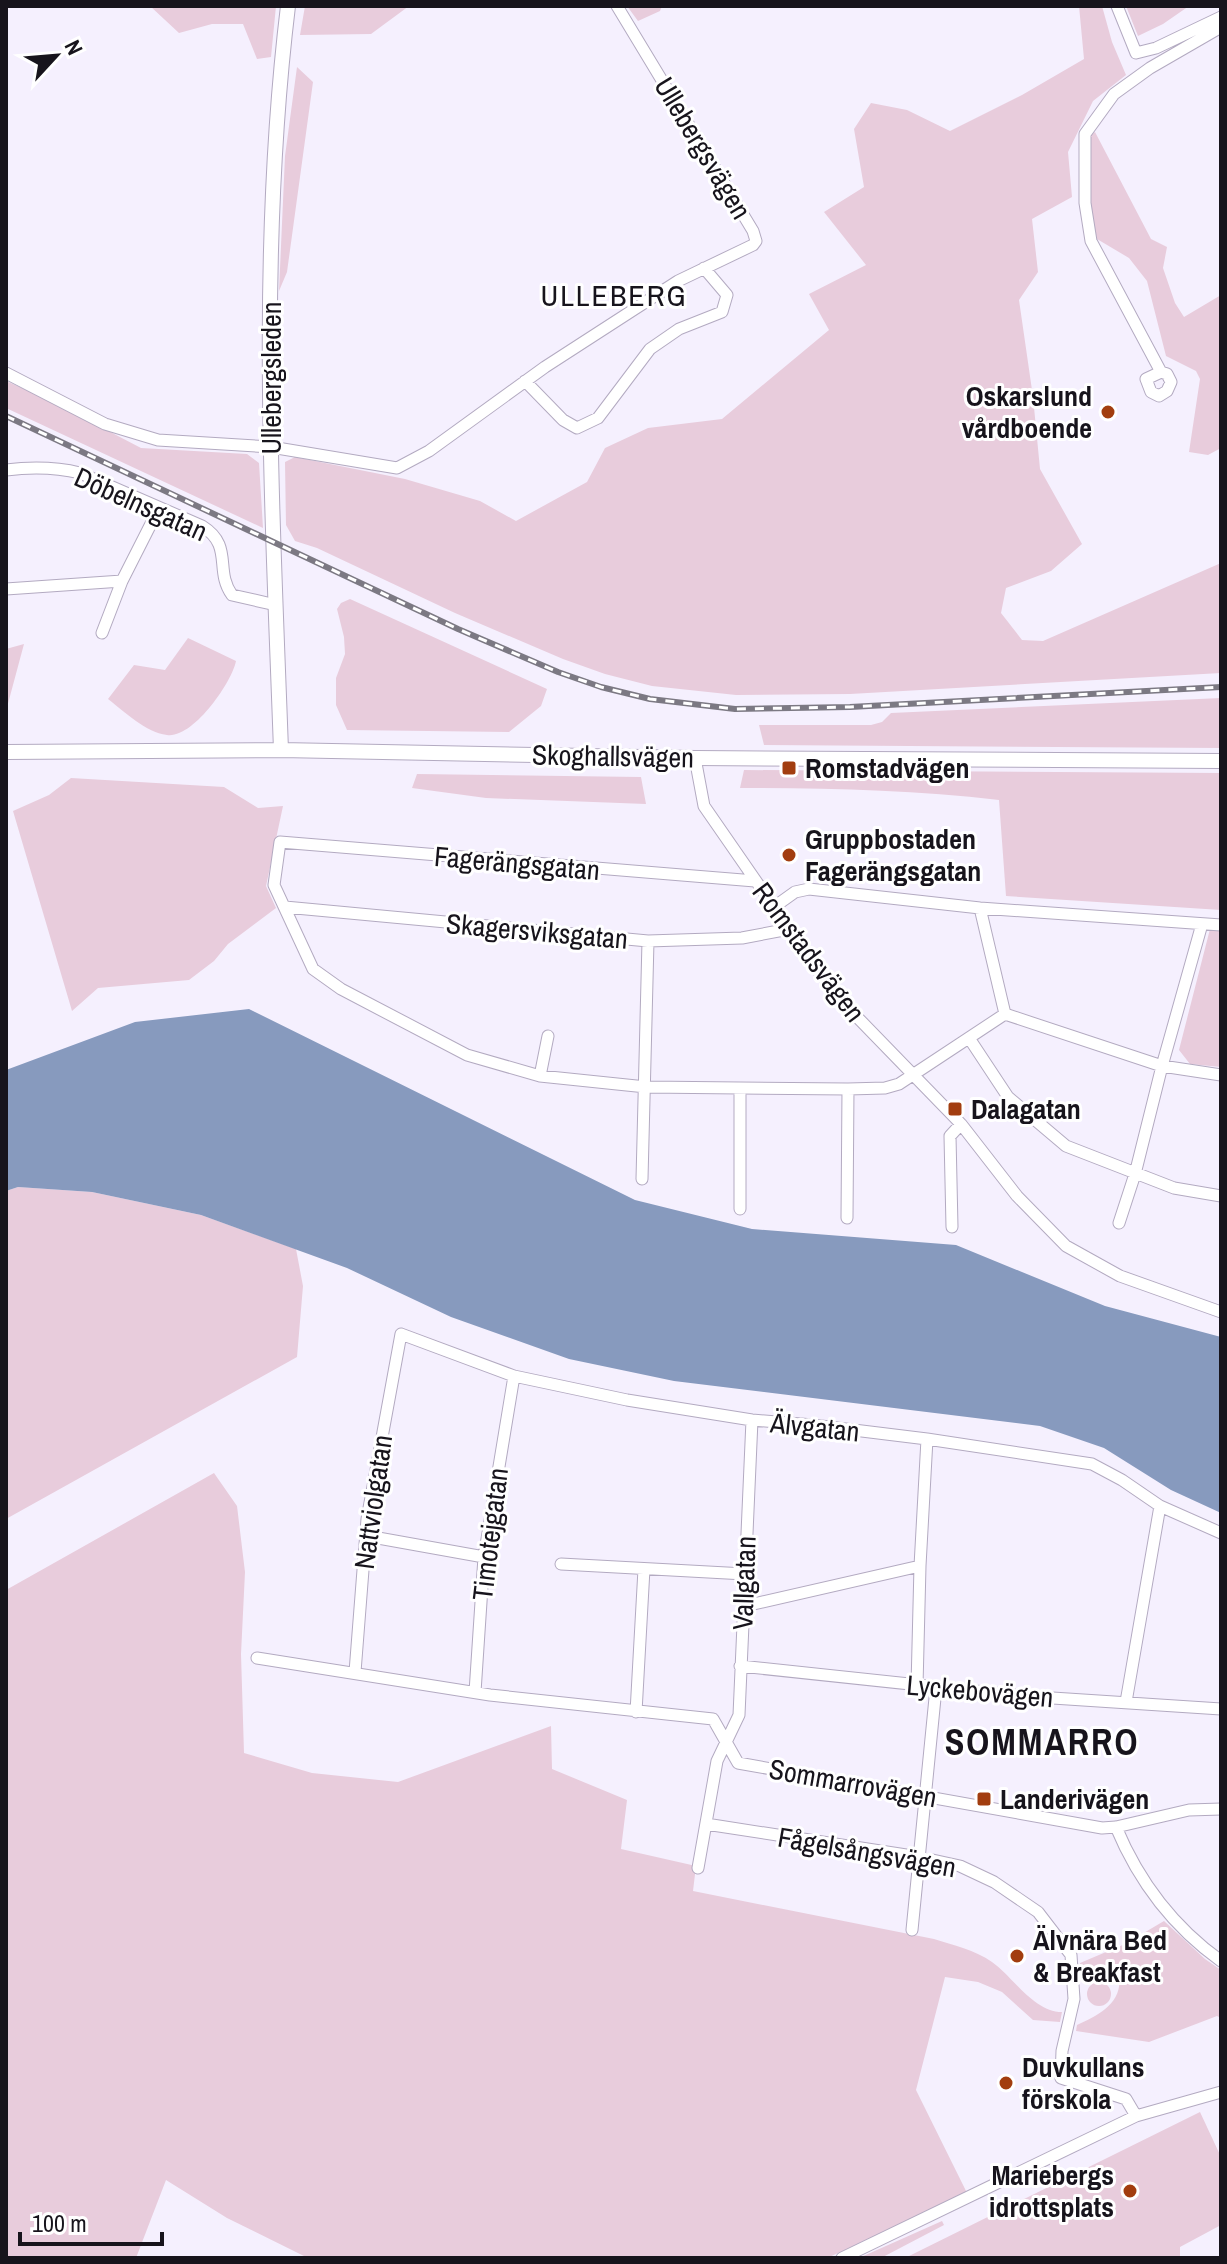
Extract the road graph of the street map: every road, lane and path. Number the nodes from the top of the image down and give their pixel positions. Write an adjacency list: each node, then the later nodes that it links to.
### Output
1 (288, 6): 10 (main road, Ullebergsleden)
2 (617, 6): 6 (street, Ullebergsvägen)
3 (1117, 6): 4 (street)
4 (1221, 17)
5 (1221, 27): 7 (street)
6 (704, 268): 9 (street, Ullebergsvägen); 9 (street)
7 (1161, 372)
8 (6, 373): 10 (street, Ullebergsvägen)
9 (525, 381): 10 (street, Ullebergsvägen)
10 (271, 447): 15 (main road, Ullebergsleden)
11 (6, 470): 12 (street, Döbelnsgatan)
12 (159, 508): 13 (street); 15 (street, Döbelnsgatan)
13 (122, 581): 14 (street); 16 (street)
14 (6, 589)
15 (276, 605): 17 (main road, Ullebergsleden)
16 (102, 633)
17 (281, 750): 18 (main road, Skoghallsvägen); 19 (main road, Skoghallsvägen)
18 (6, 752)
19 (695, 758): 20 (main road, Skoghallsvägen); 21 (street, Romstadsvägen)
20 (1221, 761)
21 (755, 881): 22 (street, Fagerängsgatan); 23 (street, Romstadsvägen)
22 (285, 907): 28 (street, Skagersviksgatan); 35 (street)
23 (774, 907): 24 (street); 27 (street, Romstadsvägen)
24 (980, 908): 25 (street); 29 (street)
25 (1202, 924): 26 (street); 32 (street)
26 (1221, 925)
27 (789, 929): 28 (street, Skagersviksgatan); 33 (street, Romstadsvägen)
28 (648, 941): 36 (street)
29 (1005, 1014): 31 (street); 32 (street)
30 (548, 1036): 35 (street)
31 (969, 1038): 33 (street); 40 (street)
32 (1162, 1066): 34 (street); 40 (street)
33 (913, 1073): 38 (street); 39 (street, Romstadsvägen)
34 (1221, 1075)
35 (540, 1076): 36 (street)
36 (646, 1087): 37 (street); 41 (street)
37 (740, 1088): 38 (street); 43 (street)
38 (848, 1089): 44 (street)
39 (961, 1124): 46 (street); 47 (street, Romstadsvägen)
40 (1135, 1174): 42 (street); 45 (street)
41 (642, 1179)
42 (1221, 1196)
43 (740, 1209)
44 (847, 1218)
45 (1119, 1223)
46 (952, 1227)
47 (1221, 1312)
48 (401, 1334): 49 (street, Älvgatan); 54 (street, Nattviolgatan)
49 (514, 1376): 50 (street, Älvgatan); 55 (street, Timotejgatan)
50 (752, 1420): 51 (street, Älvgatan); 59 (street, Vallgatan)
51 (927, 1439): 52 (street, Älvgatan); 57 (street)
52 (1160, 1506): 53 (street, Älvgatan); 67 (street)
53 (1221, 1533)
54 (367, 1536): 55 (street); 63 (street, Nattviolgatan)
55 (484, 1557): 66 (street, Timotejgatan)
56 (561, 1564): 58 (street)
57 (920, 1566): 60 (street); 64 (street)
58 (644, 1569): 59 (street); 69 (street)
59 (745, 1574): 60 (street, Vallgatan)
60 (745, 1606): 62 (street, Vallgatan)
61 (257, 1658): 63 (street)
62 (740, 1666): 64 (street, Lyckebovägen); 70 (street, Vallgatan)
63 (351, 1672): 66 (street, Sommarrovägen)
64 (917, 1686): 65 (street, Lyckebovägen)
65 (936, 1688): 67 (street, Lyckebovägen); 71 (street)
66 (475, 1692): 69 (street, Sommarrovägen)
67 (1126, 1702): 68 (street, Lyckebovägen)
68 (1221, 1709)
69 (636, 1712): 70 (street, Sommarrovägen)
70 (727, 1743): 71 (street, Sommarrovägen); 73 (street, Vallgatan)
71 (924, 1795): 74 (street, Sommarrovägen); 75 (street)
72 (1221, 1809): 74 (street, Sommarrovägen)
73 (706, 1824): 75 (street, Fågelsångsvägen); 76 (street, Vallgatan)
74 (1116, 1827): 78 (street)
75 (919, 1857): 77 (street); 80 (street, Fågelsångsvägen)
76 (698, 1868)
77 (912, 1930)
78 (1221, 1961)
79 (1221, 2092): 80 (street)
80 (1136, 2116): 81 (street)
81 (842, 2258)

